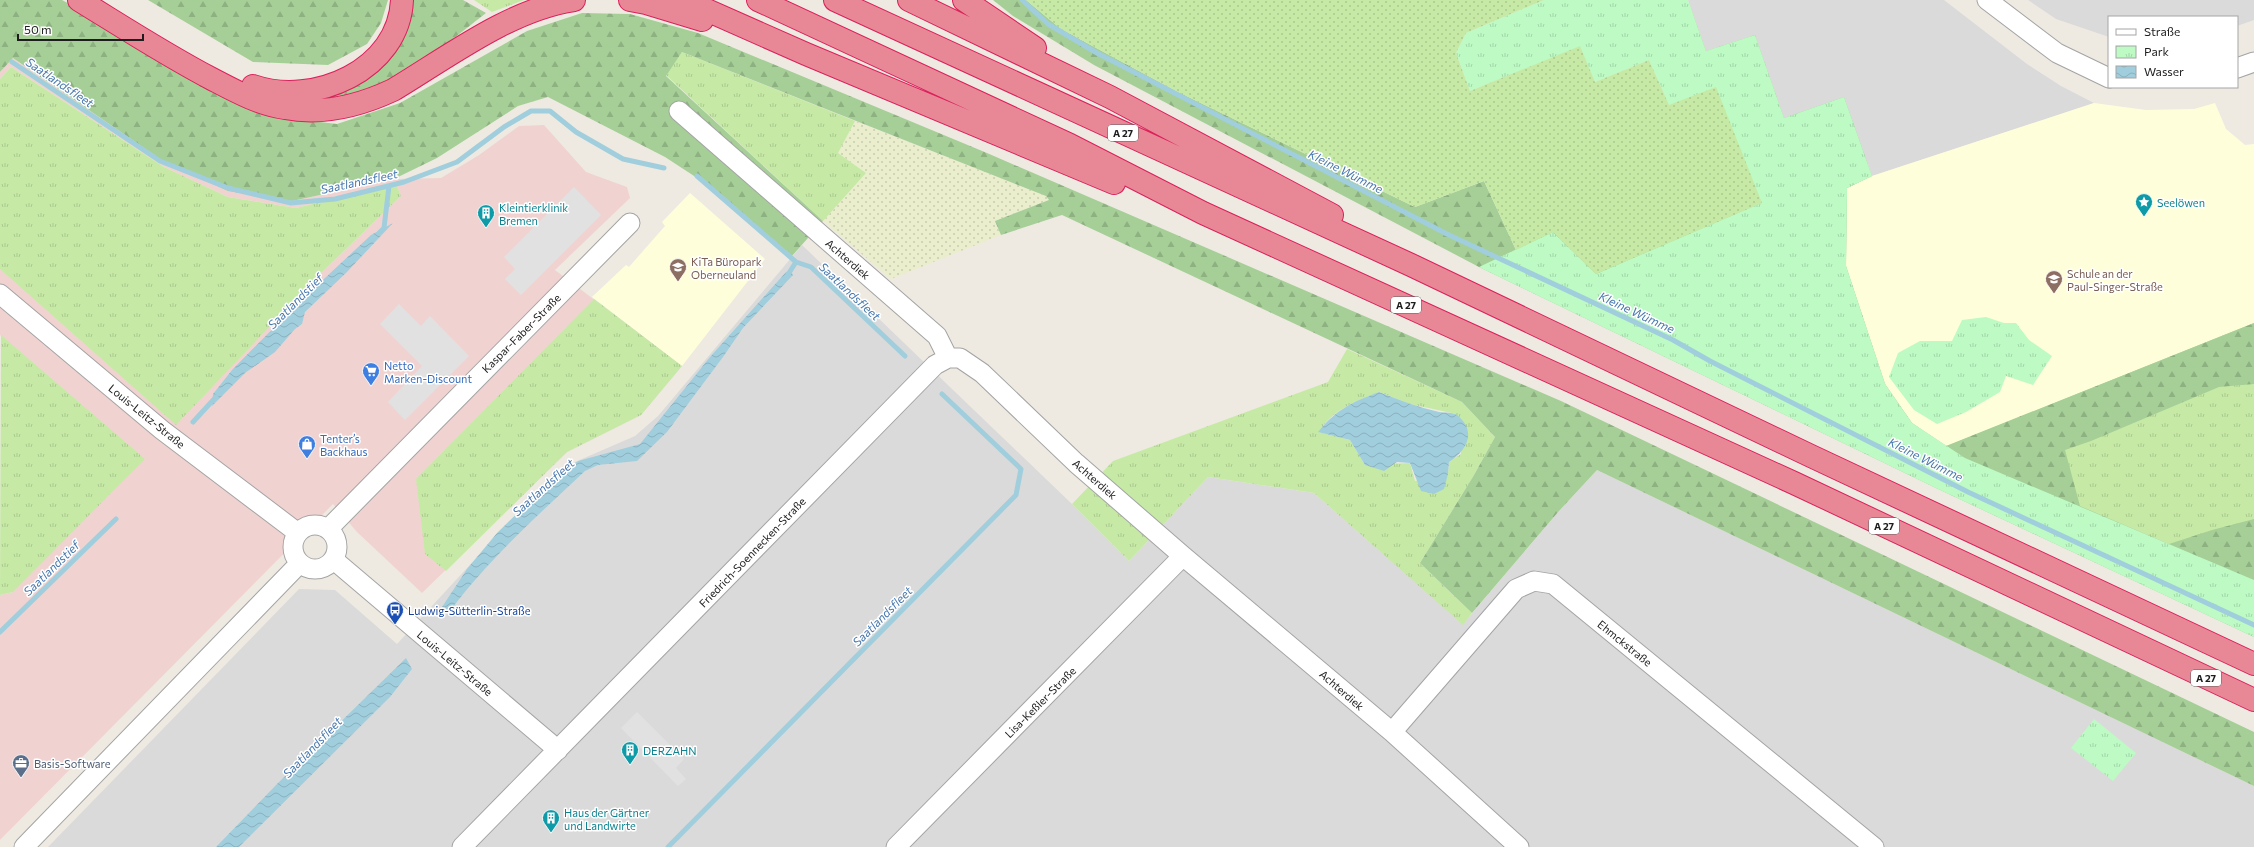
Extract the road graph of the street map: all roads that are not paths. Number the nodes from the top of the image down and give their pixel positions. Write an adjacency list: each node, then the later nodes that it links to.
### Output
1 (79, 0): 4 (highway)
2 (107, 0): 3 (highway)
3 (402, 0)
4 (574, 0)
5 (630, 0): 12 (highway)
6 (684, 0): 12 (highway)
7 (758, 0): 18 (highway, A 27)
8 (835, 0): 20 (highway, A 27)
9 (909, 0): 16 (highway)
10 (964, 0): 16 (highway)
11 (1987, 0): 15 (street)
12 (806, 54): 18 (highway)
13 (2254, 62): 14 (street)
14 (2238, 68)
15 (2106, 77)
16 (1110, 97): 20 (highway)
17 (678, 111): 22 (street, Achterdiek)
18 (1203, 212): 29 (highway, A 27)
19 (630, 223): 23 (street, Kaspar-Faber-Straße)
20 (1411, 264): 28 (highway, A 27)
21 (0, 294): 24 (street, Louis-Leitz-Straße)
22 (948, 358): 25 (street, Achterdiek); 31 (street, Friedrich-Soennecken-Straße)
23 (328, 528): 24 (street); 26 (street)
24 (298, 533): 27 (street)
25 (1183, 556): 30 (street, Achterdiek); 34 (street, Lisa-Keßler-Straße)
26 (334, 560): 27 (street); 31 (street, Louis-Leitz-Straße)
27 (300, 563): 32 (street)
28 (2254, 664)
29 (2254, 700)
30 (1392, 732): 35 (street, Achterdiek); 36 (street, Ehmckstraße)
31 (558, 750): 33 (street, Friedrich-Soennecken-Straße)
32 (24, 847)
33 (462, 847)
34 (896, 847)
35 (1519, 847)
36 (1874, 847)

